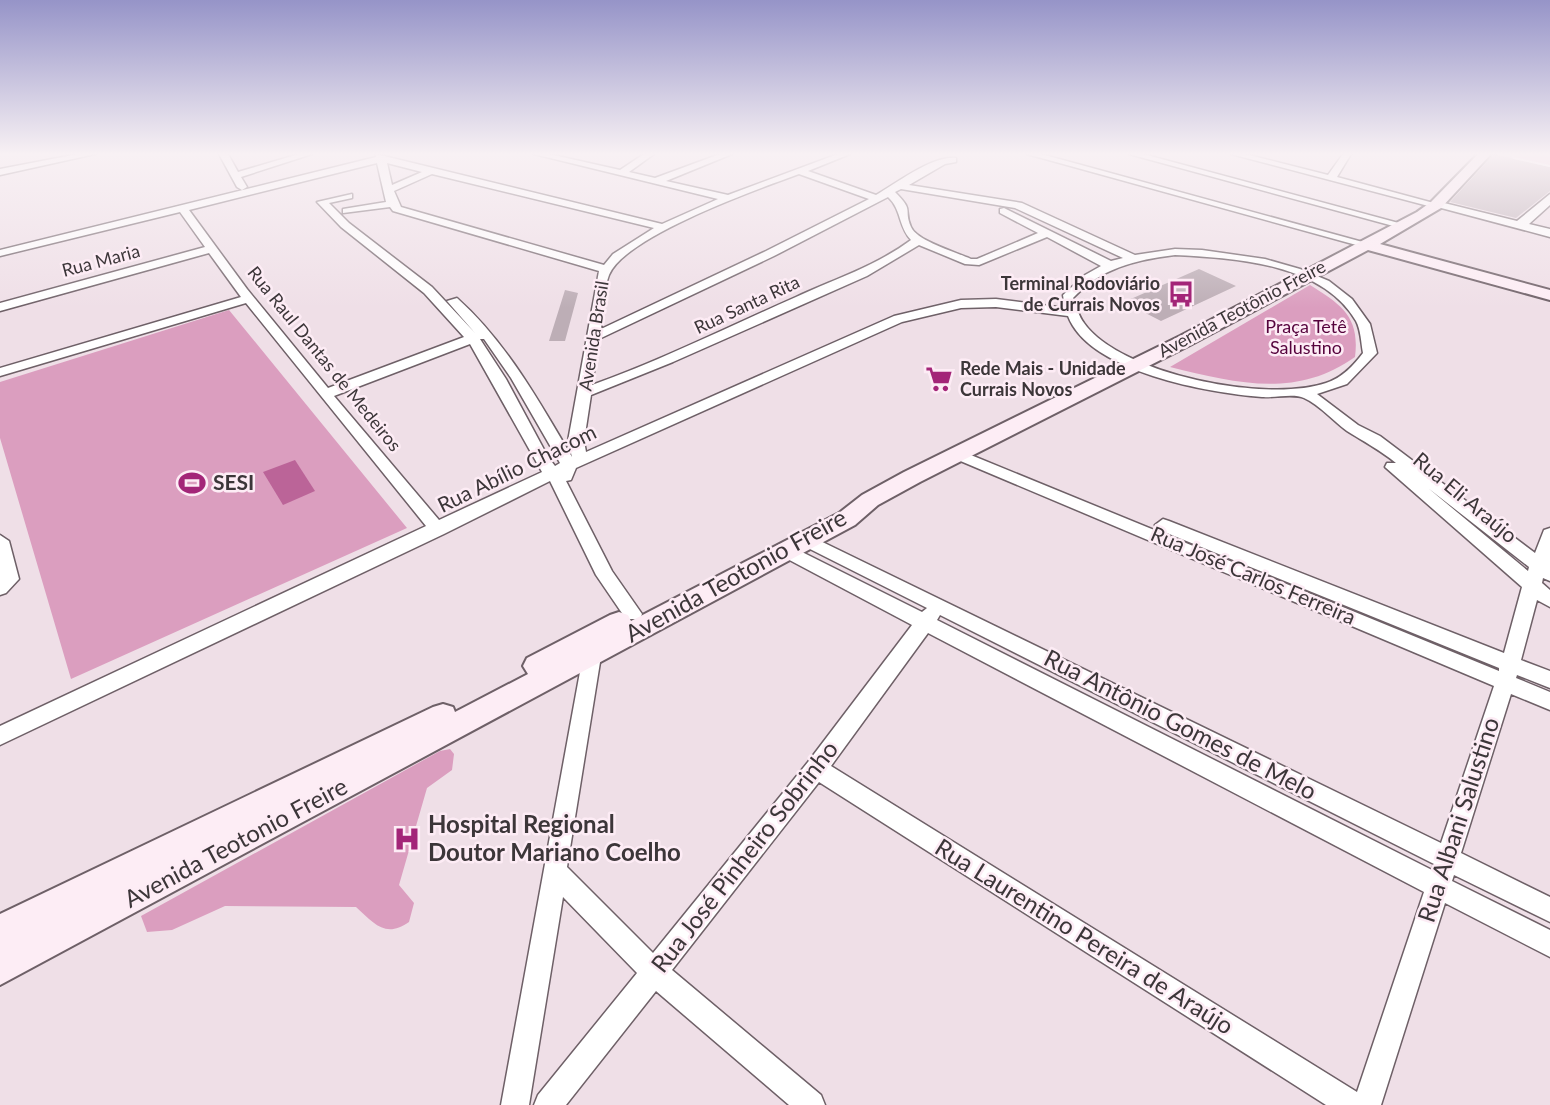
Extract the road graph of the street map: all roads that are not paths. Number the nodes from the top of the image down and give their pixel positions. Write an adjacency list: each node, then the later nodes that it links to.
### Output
1 (196, 206): 16 (street)
2 (327, 206): 18 (street)
3 (348, 206): 17 (street)
4 (394, 206): 17 (street); 30 (street)
5 (576, 206): 21 (street)
6 (711, 206): 21 (street, Avenida Brasil)
7 (863, 206): 37 (street)
8 (903, 206): 24 (street)
9 (1000, 206): 22 (street)
10 (1019, 206): 28 (street)
11 (1230, 206): 25 (street)
12 (1328, 206): 19 (street)
13 (1435, 206): 19 (main road, Avenida Teotônio Freire)
14 (1438, 206): 20 (street)
15 (1542, 206): 20 (street)
16 (183, 209): 26 (street, Rua Raul Dantas de Medeiros); 27 (street)
17 (347, 211): 18 (street)
18 (345, 225): 36 (street)
19 (1401, 225): 25 (main road, Avenida Teotônio Freire)
20 (1520, 225): 23 (street)
21 (662, 227): 30 (street, Avenida Brasil)
22 (1047, 233): 24 (street); 29 (street)
23 (1550, 233)
24 (918, 240): 42 (street, Rua Santa Rita)
25 (1364, 244): 31 (main road, Avenida Teotônio Freire); 32 (main road)
26 (211, 250): 33 (street, Rua Raul Dantas de Medeiros); 34 (street, Rua Maria)
27 (0, 253)
28 (1131, 257): 29 (street); 31 (street)
29 (1109, 265): 35 (street)
30 (605, 269): 37 (street, Avenida Brasil)
31 (1308, 275): 38 (main road, Avenida Teotônio Freire); 43 (street)
32 (1550, 295)
33 (250, 298): 39 (street); 44 (street, Rua Raul Dantas de Medeiros)
34 (0, 307)
35 (1068, 312): 38 (street); 46 (street, Rua Abílio Chacom)
36 (480, 336): 40 (street); 41 (street); 44 (street)
37 (593, 337): 42 (street, Avenida Brasil)
38 (1135, 366): 43 (street); 45 (main road, Avenida Teotônio Freire)
39 (0, 372)
40 (514, 375): 41 (street); 46 (street)
41 (499, 379): 47 (street)
42 (585, 392): 46 (street, Avenida Brasil)
43 (1307, 393): 53 (street, Rua Eli Araújo)
44 (326, 394): 49 (street, Rua Raul Dantas de Medeiros)
45 (963, 451): 48 (main road, Avenida Teotônio Freire); 59 (street, Rua José Carlos Ferreira)
46 (575, 463): 47 (street, Rua Abílio Chacom)
47 (557, 480): 49 (street, Rua Abílio Chacom); 56 (street)
48 (870, 499): 52 (main road, Avenida Teotonio Freire); 56 (main road, Avenida Teotonio Freire)
49 (438, 530): 64 (street, Rua Abílio Chacom)
50 (1550, 534): 53 (street, Rua Albani Salustino)
51 (0, 541): 54 (street)
52 (796, 546): 57 (street, Rua Antônio Gomes de Melo); 58 (main road, Avenida Teotonio Freire)
53 (1540, 574): 55 (street, Rua Eli Araújo); 59 (street, Rua Albani Salustino)
54 (1, 587)
55 (1550, 600)
56 (633, 614): 72 (main road, Avenida Teotonio Freire)
57 (931, 614): 61 (street, Rua Antônio Gomes de Melo); 63 (street, Rua Antônio Gomes de Melo); 66 (street, Rua José Pinheiro Sobrinho)
58 (591, 656): 69 (street); 74 (main road, Avenida Teotonio Freire)
59 (1508, 673): 60 (street, Rua José Carlos Ferreira); 62 (street, Rua José Carlos Ferreira); 68 (street, Rua Albani Salustino)
60 (1550, 680)
61 (1099, 685): 63 (street); 65 (street, Rua Antônio Gomes de Melo)
62 (1550, 701)
63 (1088, 707): 67 (street, Rua Antônio Gomes de Melo)
64 (0, 736)
65 (1224, 748): 67 (street); 68 (street, Rua Antônio Gomes de Melo)
66 (816, 769): 75 (street, Rua José Pinheiro Sobrinho); 79 (street, Rua Laurentino Pereira de Araújo)
67 (1213, 771): 70 (street, Rua Antônio Gomes de Melo)
68 (1446, 858): 70 (street, Rua Albani Salustino); 71 (street, Rua Antônio Gomes de Melo)
69 (555, 872): 75 (street); 76 (street)
70 (1437, 886): 73 (street, Rua Antônio Gomes de Melo); 80 (street, Rua Albani Salustino)
71 (1550, 910)
72 (0, 933)
73 (1550, 944)
74 (0, 967)
75 (654, 972): 77 (street, Rua José Pinheiro Sobrinho); 78 (street)
76 (515, 1105)
77 (548, 1105)
78 (811, 1105)
79 (1352, 1105)
80 (1367, 1105)

